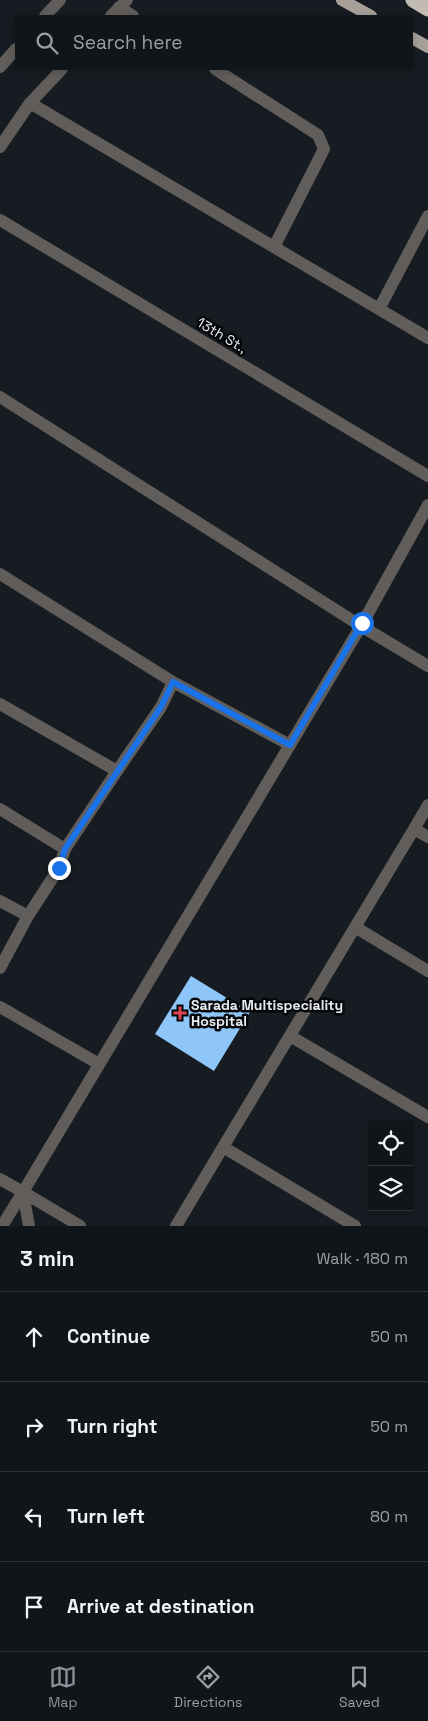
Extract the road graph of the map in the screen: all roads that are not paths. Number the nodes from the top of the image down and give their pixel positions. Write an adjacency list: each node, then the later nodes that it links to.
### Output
1 (60, 0): 6 (street)
2 (342, 0): 8 (main road)
3 (413, 0): 5 (highway)
4 (119, 8): 7 (street)
5 (428, 9)
6 (47, 15)
7 (131, 15)
8 (370, 15)
9 (413, 39): 10 (main road)
10 (428, 47)
11 (15, 50): 12 (street)
12 (0, 67)
13 (61, 70): 15 (street)
14 (217, 70): 19 (street)
15 (30, 103): 16 (street); 19 (street)
16 (0, 147)
17 (428, 216): 20 (street)
18 (0, 220): 23 (street, 13th St.,)
19 (274, 247): 20 (street)
20 (378, 309): 21 (street)
21 (428, 338)
22 (0, 397): 26 (street)
23 (428, 476)
24 (428, 505): 26 (street)
25 (0, 574): 28 (street)
26 (361, 626): 27 (street); 30 (street)
27 (428, 666)
28 (173, 682): 30 (street); 31 (street)
29 (0, 704): 31 (street)
30 (290, 745): 44 (street)
31 (117, 771): 36 (street)
32 (428, 805): 34 (street)
33 (0, 809): 36 (street)
34 (414, 829): 35 (street); 39 (street)
35 (428, 837)
36 (65, 849): 38 (street)
37 (0, 901): 38 (street)
38 (28, 916): 40 (street)
39 (355, 927): 41 (street); 43 (street)
40 (0, 968)
41 (428, 972)
42 (0, 1007): 44 (street)
43 (290, 1036): 45 (street); 46 (street)
44 (99, 1064): 48 (street)
45 (428, 1117)
46 (223, 1147): 52 (street); 53 (street)
47 (0, 1178): 48 (street)
48 (23, 1192): 49 (street); 50 (street); 51 (street)
49 (2, 1226)
50 (29, 1226)
51 (80, 1226)
52 (176, 1226)
53 (354, 1226)

